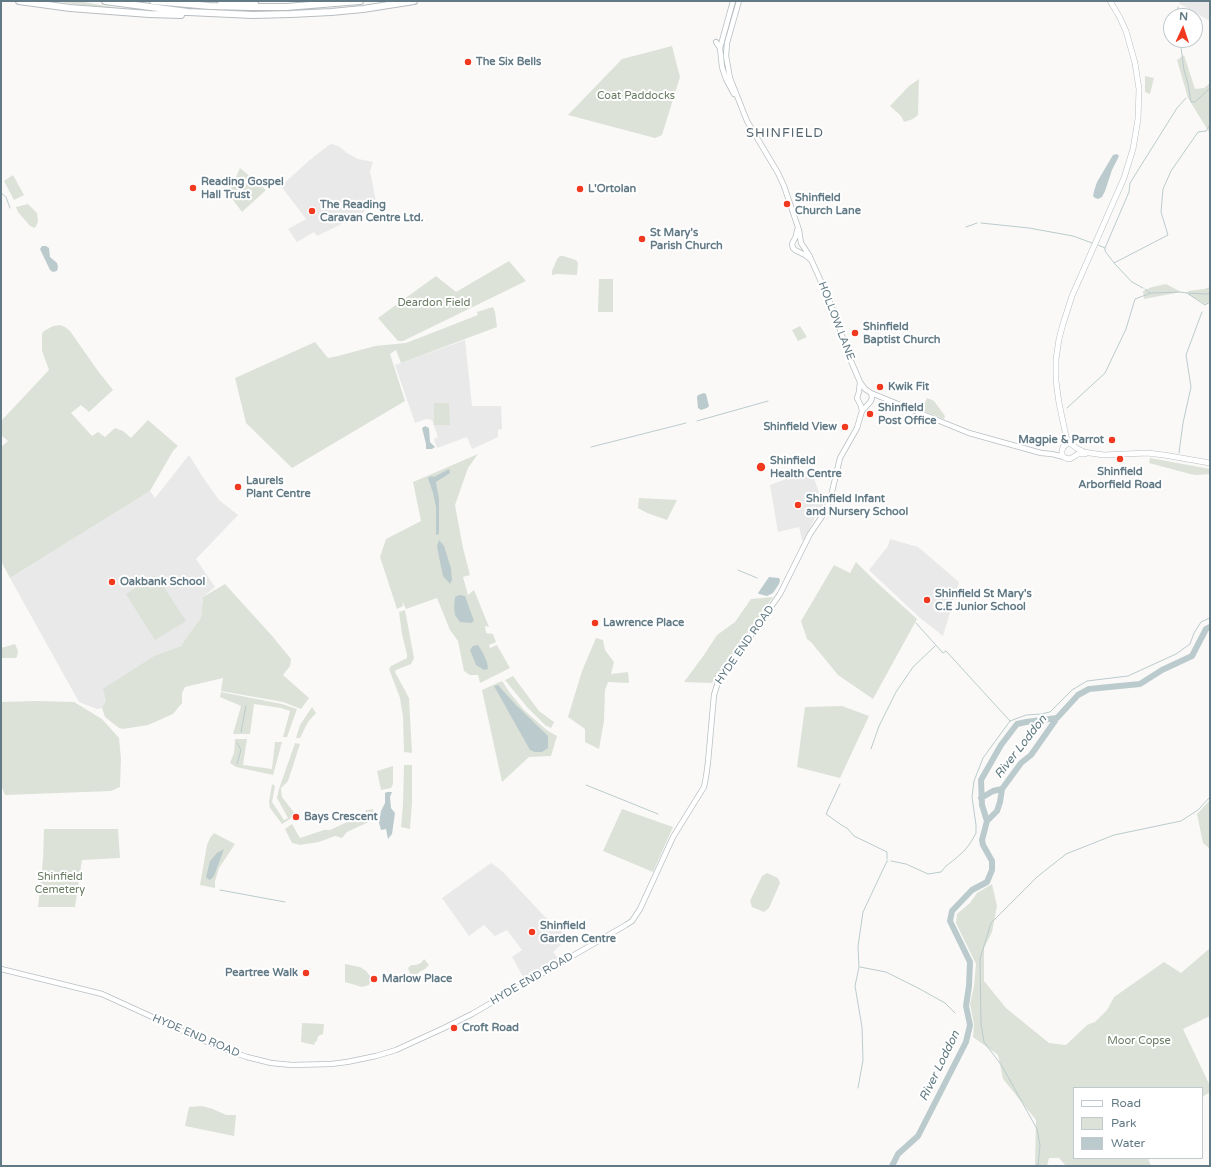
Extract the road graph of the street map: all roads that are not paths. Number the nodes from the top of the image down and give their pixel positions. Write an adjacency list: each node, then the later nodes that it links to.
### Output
1 (19, 1): 11 (highway)
2 (105, 1): 11 (highway)
3 (153, 1): 10 (highway)
4 (221, 1): 10 (highway)
5 (360, 1): 10 (highway)
6 (414, 1): 11 (highway)
7 (732, 1): 12 (main road, HOLLOW LANE)
8 (739, 1): 12 (main road, HOLLOW LANE)
9 (1110, 1): 25 (main road)
10 (286, 7)
11 (209, 14)
12 (740, 104): 13 (main road, HOLLOW LANE)
13 (797, 227): 14 (main road, HOLLOW LANE); 15 (main road, HOLLOW LANE)
14 (794, 242): 15 (main road); 16 (main road)
15 (802, 244): 16 (main road); 17 (main road, HOLLOW LANE)
16 (797, 251): 17 (main road)
17 (811, 260): 18 (main road, HOLLOW LANE)
18 (860, 382): 19 (main road, HOLLOW LANE); 20 (main road, HOLLOW LANE)
19 (859, 392): 20 (main road); 23 (main road)
20 (869, 392): 21 (main road); 22 (main road)
21 (886, 399): 22 (main road); 29 (main road)
22 (869, 402): 23 (main road); 24 (main road)
23 (860, 403): 24 (main road)
24 (862, 411): 33 (main road, HYDE END ROAD)
25 (1066, 436): 26 (main road); 27 (main road)
26 (1074, 446): 27 (main road); 28 (main road); 30 (main road)
27 (1063, 447): 29 (main road); 31 (main road)
28 (1090, 453): 30 (main road); 32 (main road)
29 (1052, 454): 31 (main road)
30 (1076, 456): 31 (main road)
31 (1064, 457)
32 (1210, 463)
33 (1, 969)

